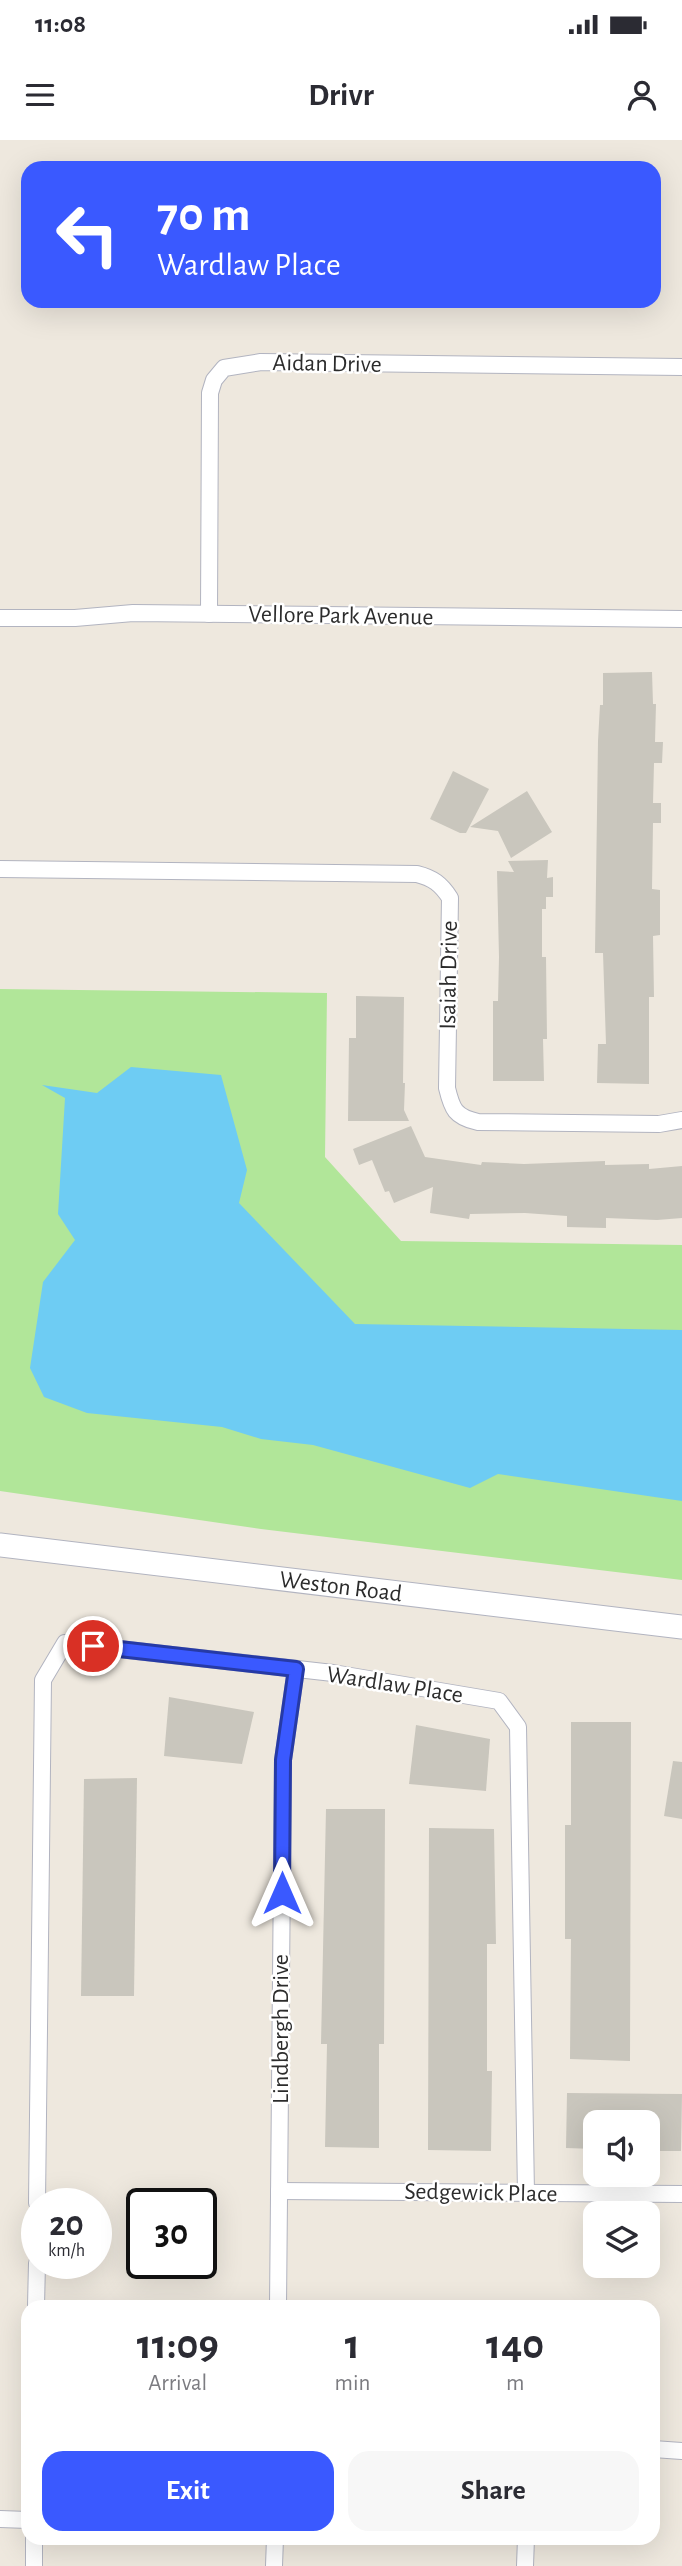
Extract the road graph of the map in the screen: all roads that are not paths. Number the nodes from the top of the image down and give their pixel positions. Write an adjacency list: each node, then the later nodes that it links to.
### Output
1 (682, 367): 2 (street, Aidan Drive)
2 (209, 614): 3 (street, Vellore Park Avenue); 4 (street, Vellore Park Avenue)
3 (0, 618)
4 (682, 619)
5 (0, 869): 6 (street, Isaiah Drive)
6 (682, 1119)
7 (0, 1545): 8 (main road, Weston Road)
8 (682, 1627)
9 (296, 1669): 10 (street, Wardlaw Place); 11 (street, Lindbergh Drive); 12 (street, Wardlaw Place)
10 (37, 2188)
11 (279, 2191): 12 (street, Sedgewick Place); 16 (street, Lindbergh Drive)
12 (526, 2193): 13 (street, Sedgewick Place)
13 (682, 2194)
14 (37, 2279): 15 (street)
15 (36, 2300)
16 (278, 2300)
17 (660, 2449): 18 (street)
18 (682, 2451)
19 (0, 2519): 20 (street)
20 (21, 2520)
21 (34, 2545): 24 (street)
22 (275, 2545): 25 (street)
23 (526, 2545): 26 (street)
24 (34, 2566)
25 (274, 2566)
26 (526, 2566)

